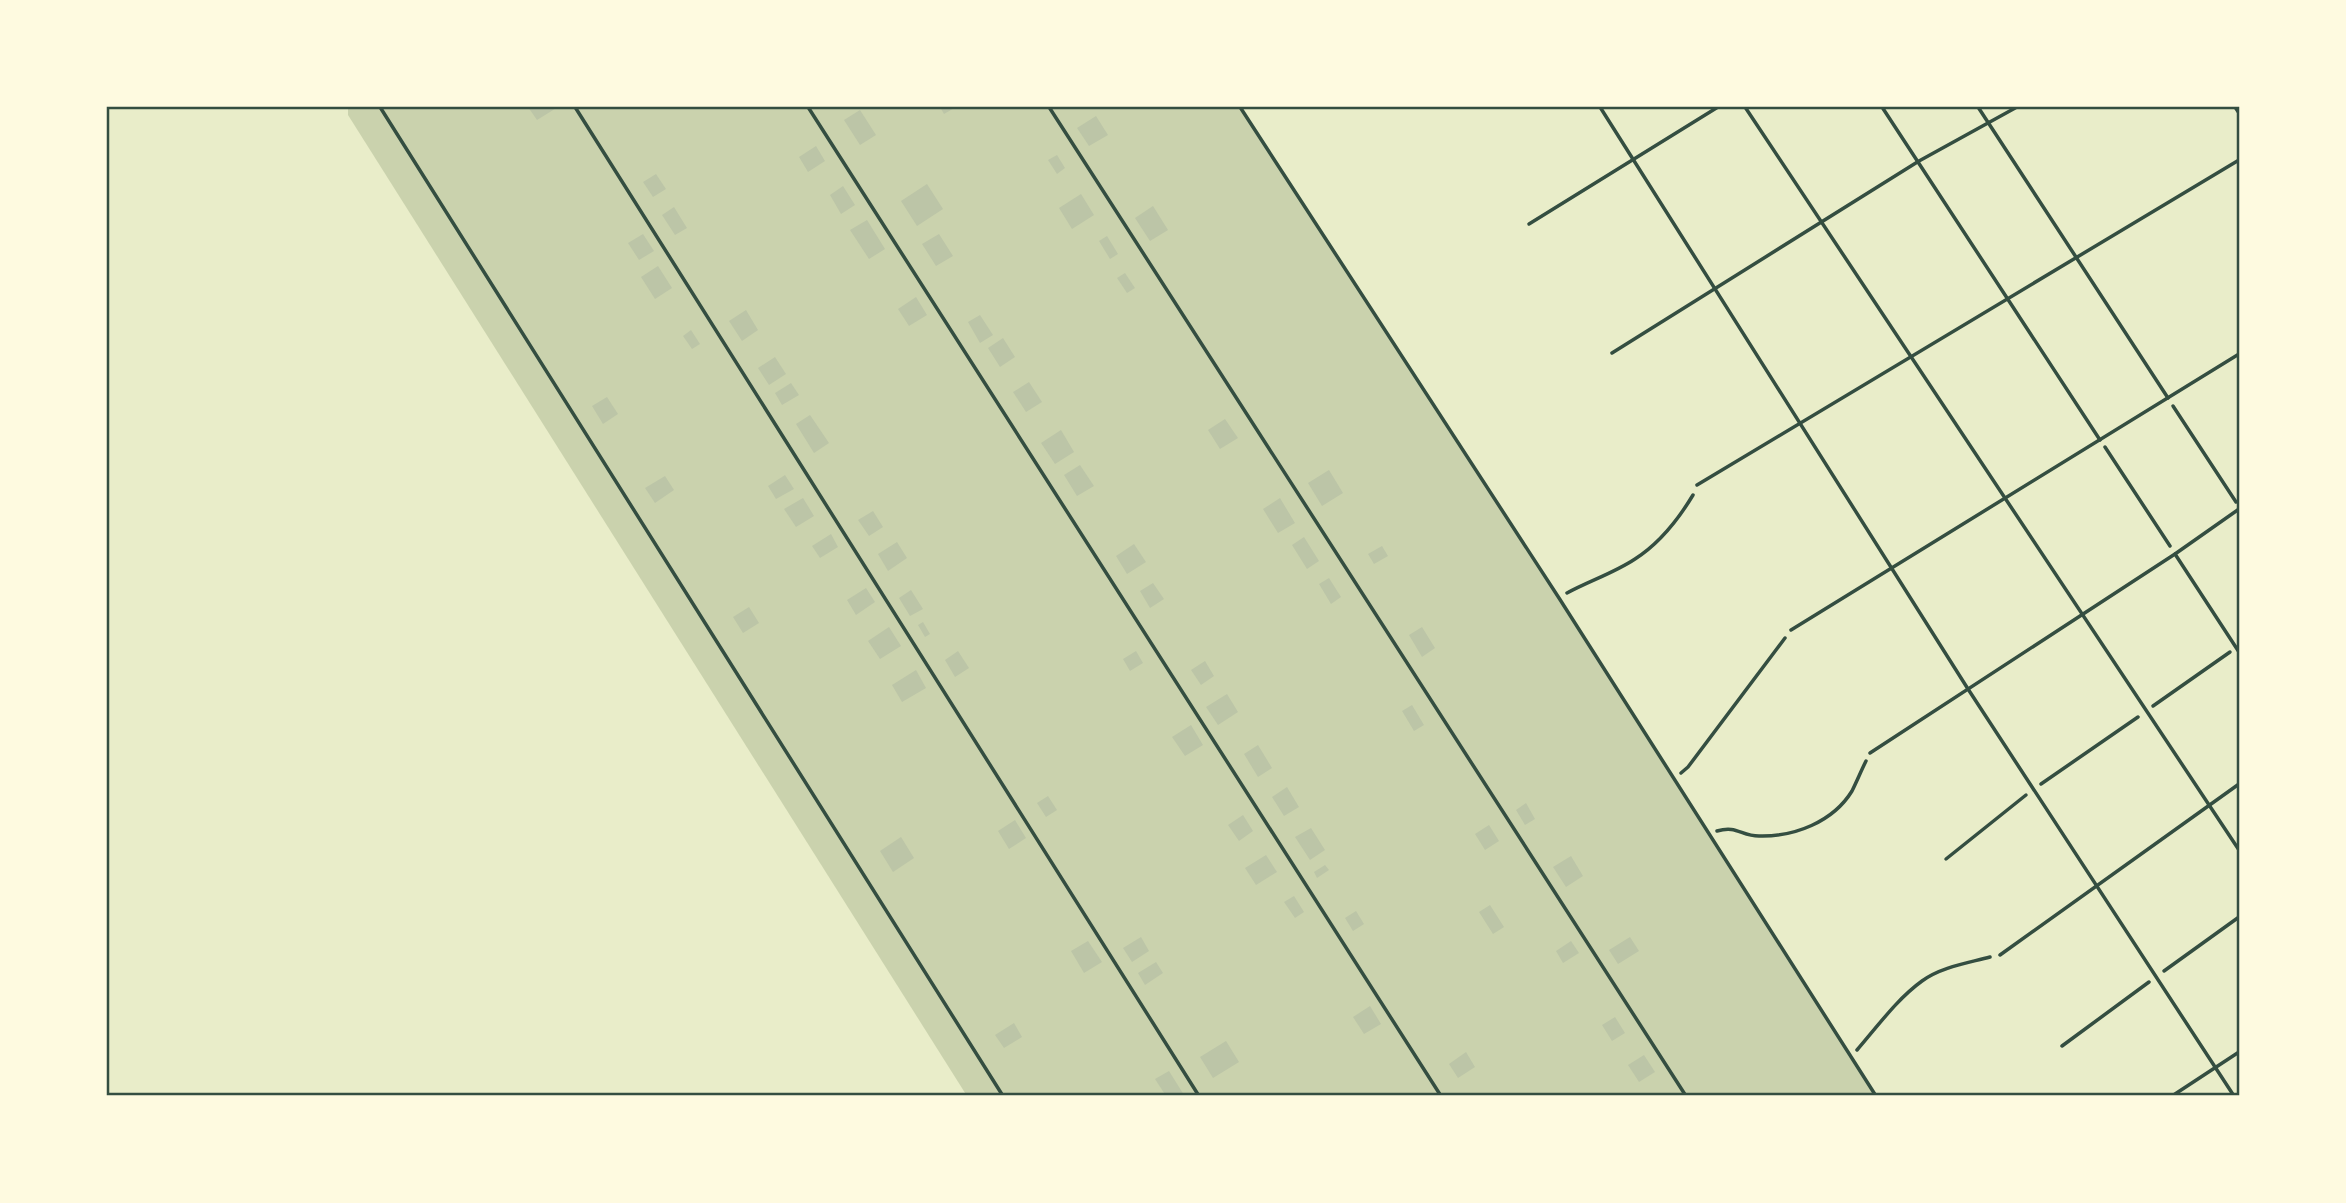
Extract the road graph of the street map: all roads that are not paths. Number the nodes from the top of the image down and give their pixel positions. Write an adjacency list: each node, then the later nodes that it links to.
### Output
1 (380, 107): 44 (lane)
2 (575, 107): 45 (lane)
3 (808, 107): 46 (lane)
4 (1048, 107): 47 (lane)
5 (1240, 107): 48 (lane)
6 (1600, 107): 13 (lane)
7 (1718, 107): 13 (lane)
8 (1745, 107): 16 (lane)
9 (1882, 107): 15 (lane)
10 (1978, 107): 12 (lane)
11 (2017, 107): 12 (lane)
12 (1989, 123): 15 (lane); 18 (lane)
13 (1633, 160): 17 (lane); 19 (lane)
14 (2239, 160): 18 (lane)
15 (1919, 162): 16 (lane); 20 (lane)
16 (1822, 222): 19 (lane); 23 (lane)
17 (1529, 224)
18 (2077, 258): 20 (lane); 24 (lane)
19 (1715, 289): 21 (lane); 25 (lane)
20 (2008, 299): 23 (lane); 26 (lane)
21 (1612, 353)
22 (2239, 354): 24 (lane)
23 (1912, 358): 25 (lane); 28 (lane)
24 (2168, 398): 26 (lane)
25 (1801, 425): 27 (lane); 31 (lane)
26 (2100, 440): 28 (lane)
27 (1698, 485)
28 (2005, 498): 31 (lane); 32 (lane)
29 (2239, 508): 30 (lane)
30 (2175, 554): 32 (lane); 34 (lane)
31 (1892, 568): 33 (lane); 35 (lane)
32 (2082, 615): 35 (lane); 38 (lane)
33 (1791, 630)
34 (2238, 650)
35 (1968, 689): 36 (lane); 40 (lane)
36 (1870, 753)
37 (2239, 784): 38 (lane)
38 (2209, 805): 39 (lane); 40 (lane)
39 (2239, 850)
40 (2096, 886): 41 (lane); 43 (lane)
41 (2000, 954)
42 (2239, 1052): 43 (lane)
43 (2215, 1068): 49 (lane); 50 (lane)
44 (1003, 1096)
45 (1199, 1096)
46 (1441, 1096)
47 (1686, 1096)
48 (1876, 1096)
49 (2172, 1096)
50 (2234, 1096)

